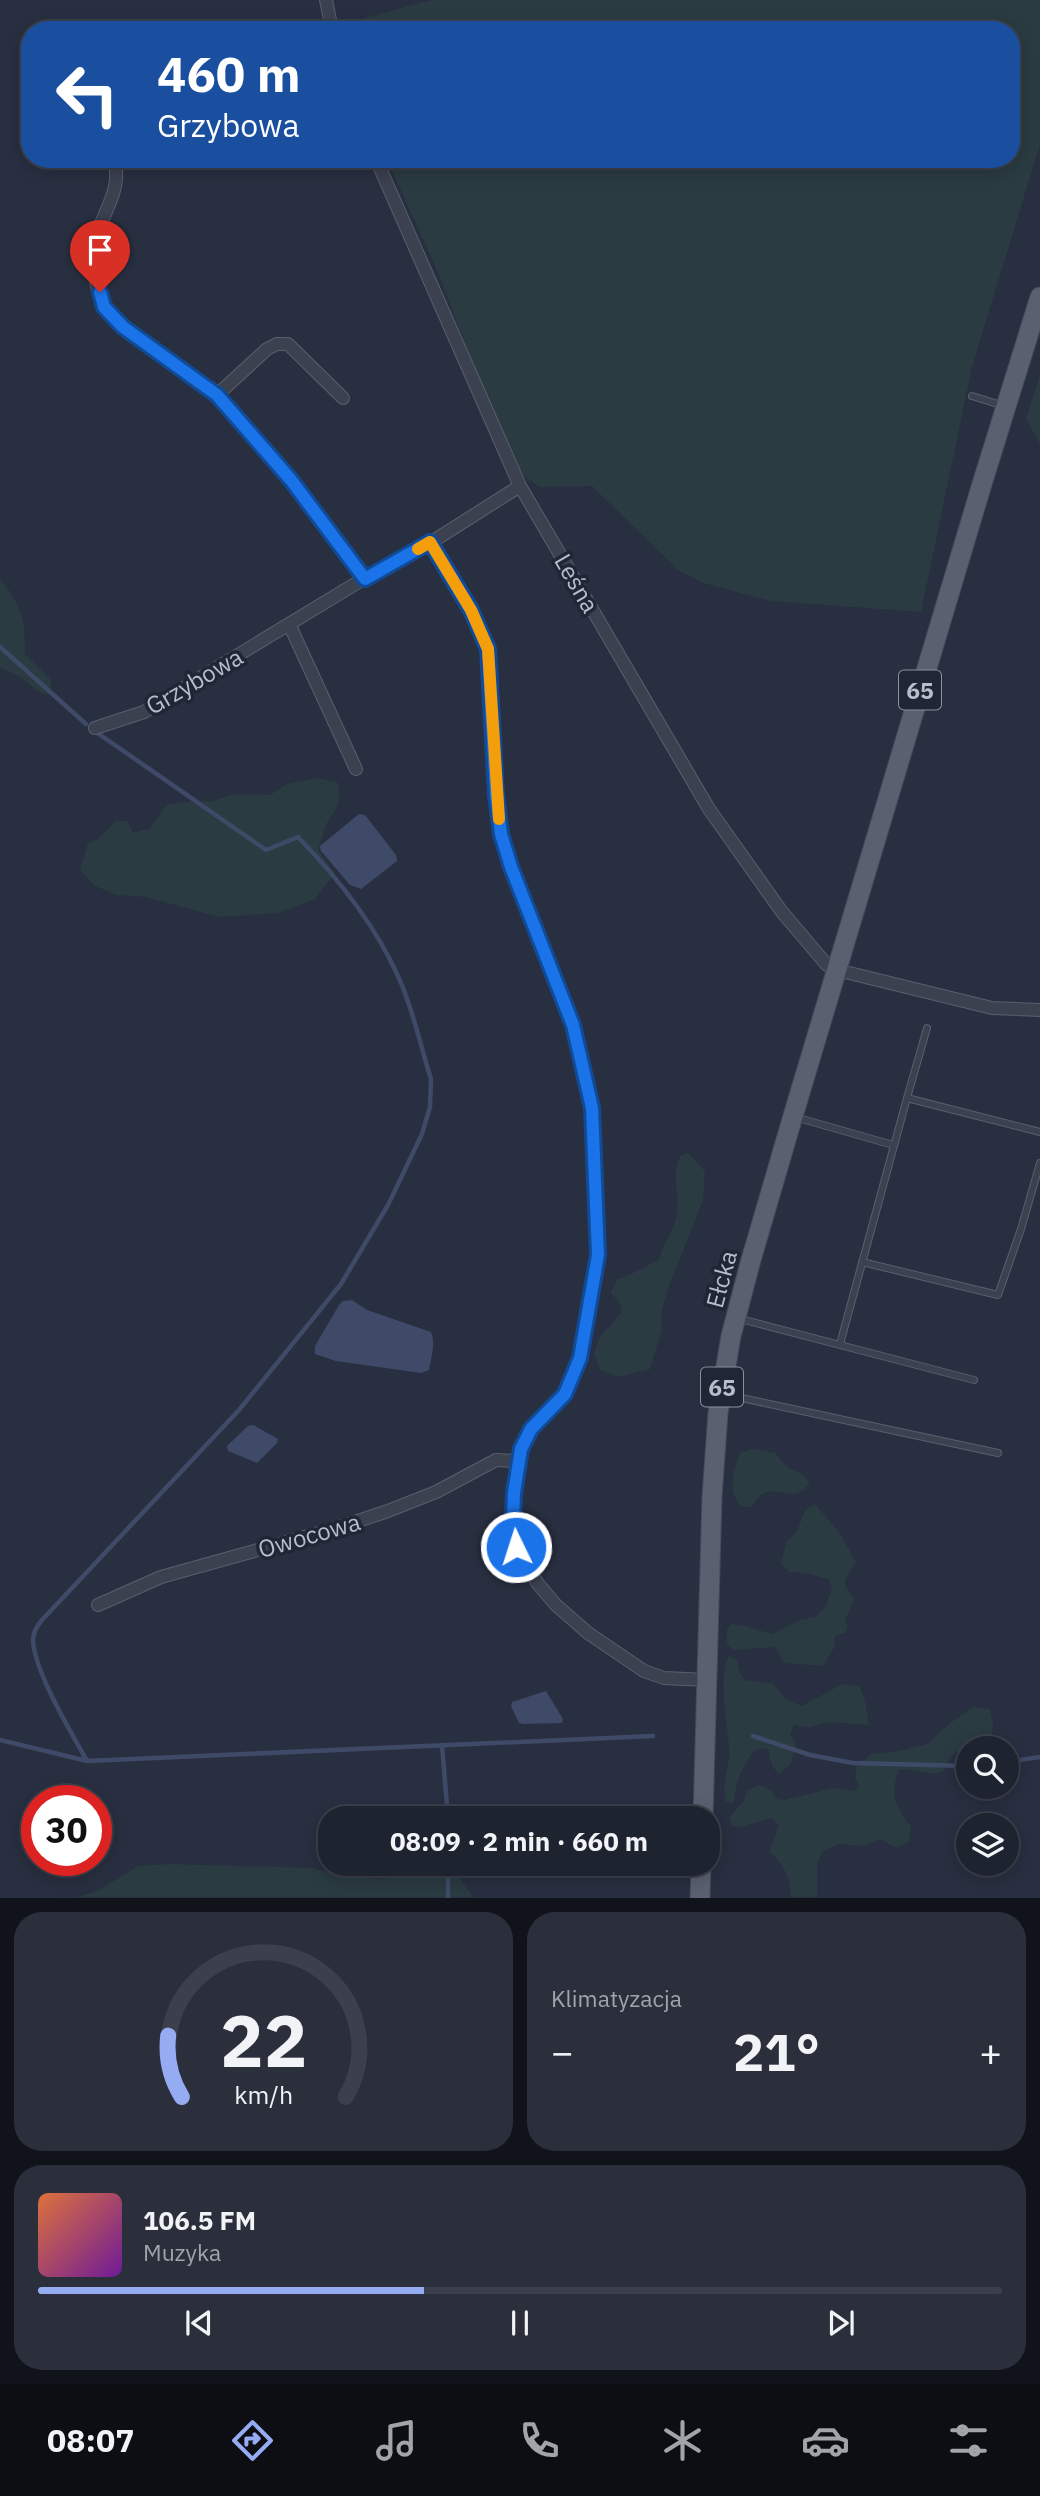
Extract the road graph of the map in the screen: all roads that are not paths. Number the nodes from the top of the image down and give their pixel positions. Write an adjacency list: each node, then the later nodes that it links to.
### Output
1 (326, 0): 2 (street)
2 (330, 21)
3 (116, 168): 6 (street)
4 (380, 168): 10 (street, Leśna)
5 (1040, 296): 9 (main road, 65)
6 (217, 395): 8 (street); 12 (street)
7 (972, 396): 9 (lane)
8 (343, 398)
9 (1005, 406): 16 (main road, 65)
10 (520, 486): 11 (street, Grzybowa); 16 (street, Leśna)
11 (430, 542): 12 (street, Grzybowa); 30 (street)
12 (365, 579): 13 (street, Grzybowa)
13 (289, 626): 14 (street, Grzybowa); 15 (street)
14 (95, 728)
15 (356, 769)
16 (837, 970): 17 (street); 20 (main road, Ełcka / 65)
17 (1040, 1010)
18 (927, 1028): 19 (lane)
19 (907, 1098): 21 (lane); 22 (lane)
20 (793, 1116): 22 (lane); 25 (main road, Ełcka / 65)
21 (1040, 1132)
22 (893, 1145): 24 (lane)
23 (1040, 1163): 24 (lane)
24 (862, 1262): 26 (lane)
25 (736, 1318): 26 (lane); 28 (main road, Ełcka / 65)
26 (840, 1344): 27 (lane)
27 (974, 1380)
28 (721, 1394): 29 (lane); 32 (main road, Ełcka / 65)
29 (998, 1453)
30 (517, 1461): 31 (street, Owocowa); 32 (street)
31 (98, 1605)
32 (707, 1680): 33 (main road, Ełcka / 65)
33 (703, 1806)
34 (701, 1876): 35 (main road)
35 (700, 1898)

